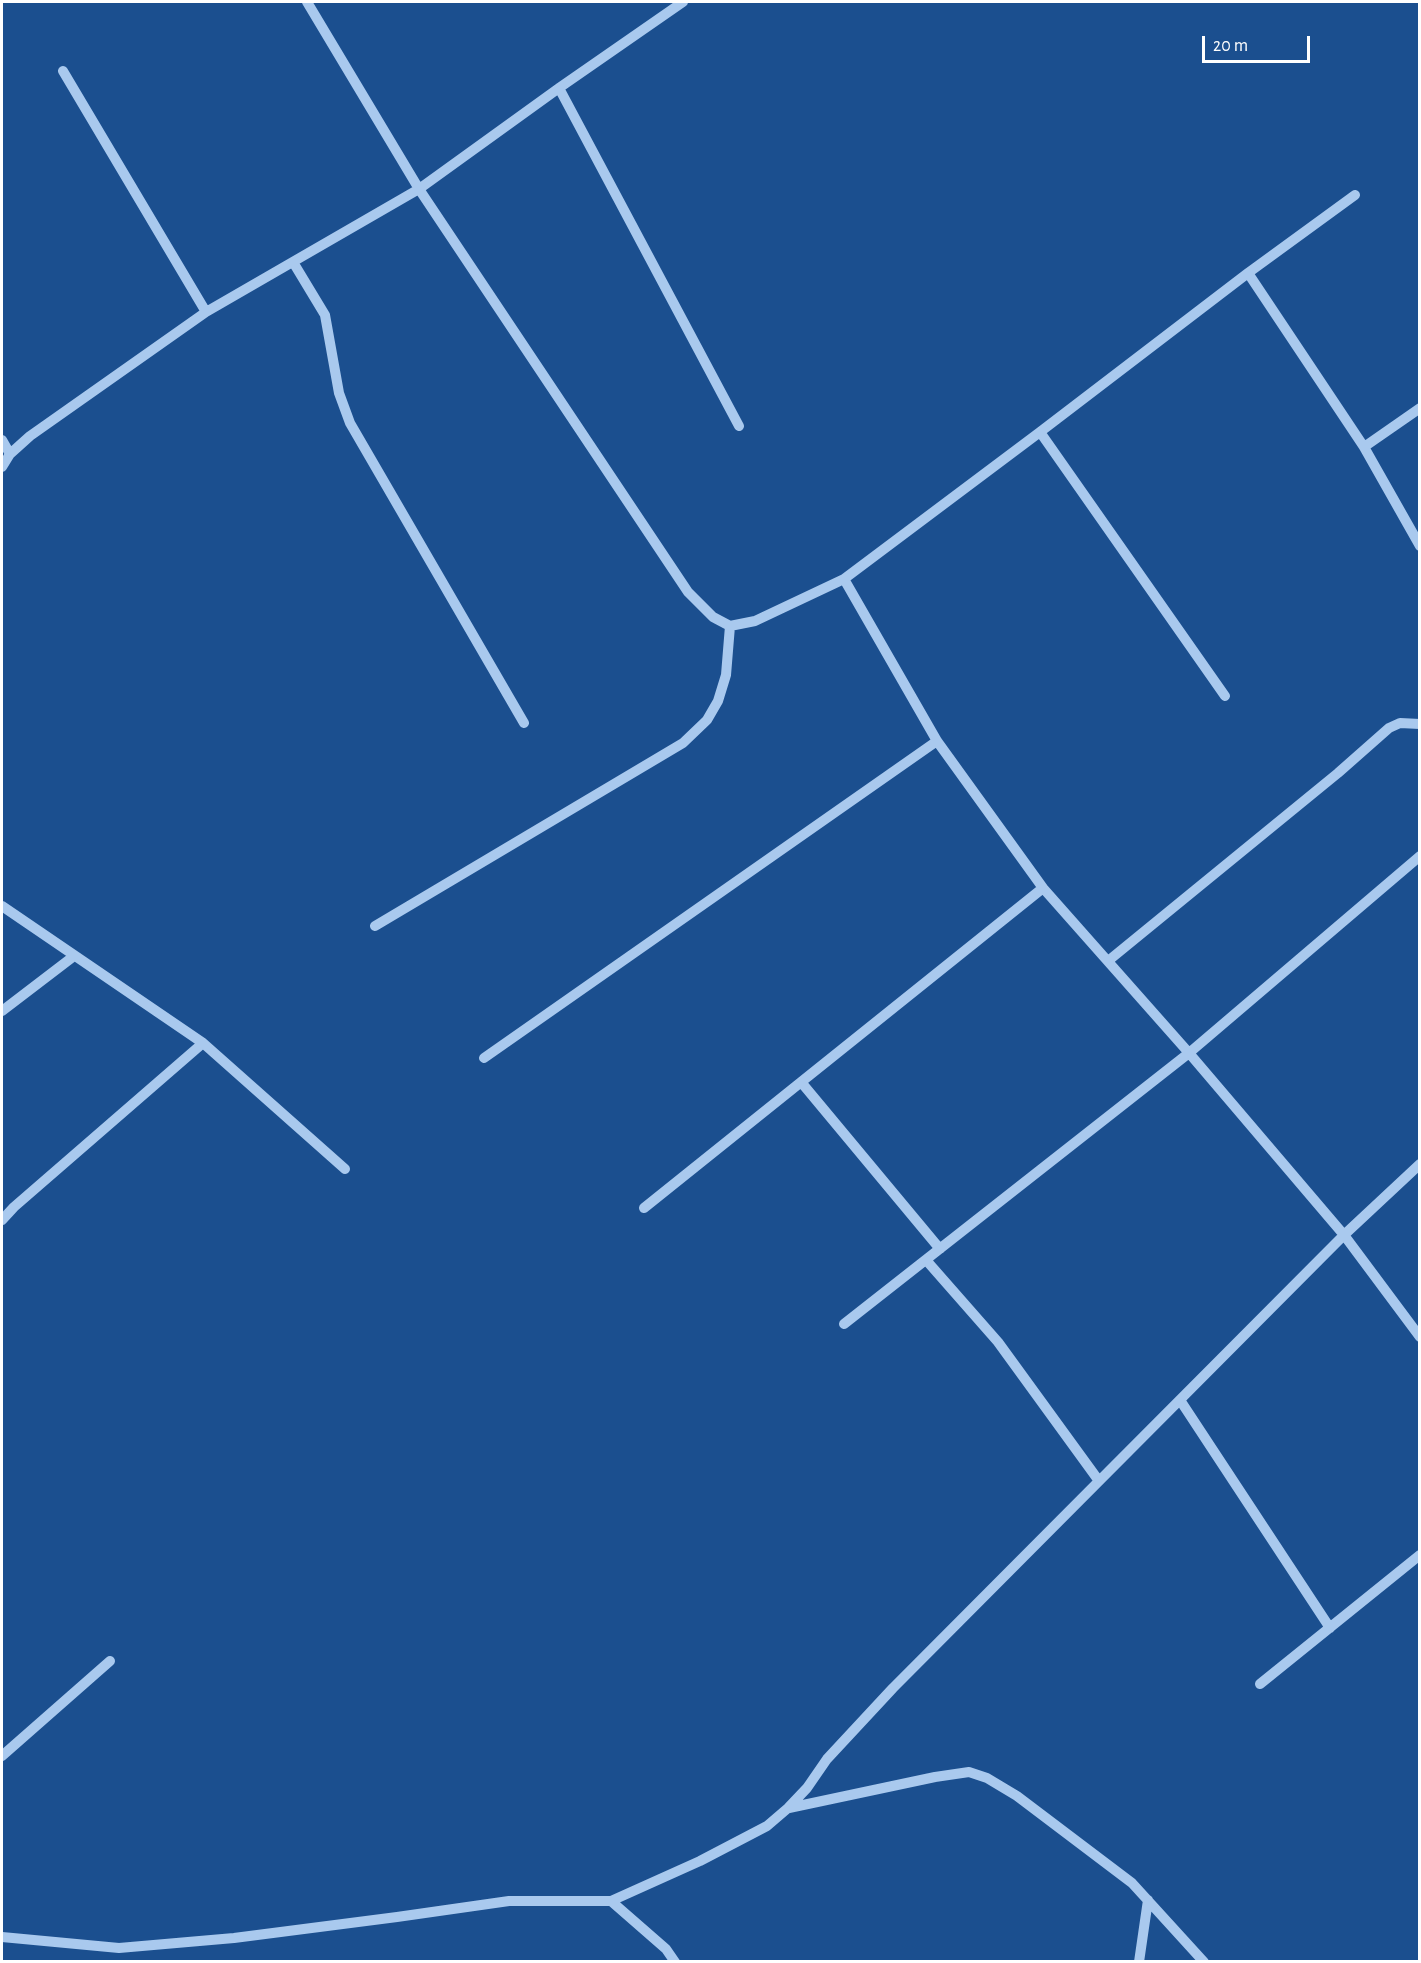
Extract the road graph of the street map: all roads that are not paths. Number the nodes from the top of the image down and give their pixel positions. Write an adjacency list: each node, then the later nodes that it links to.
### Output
1 (307, 2): 5 (street)
2 (683, 2): 4 (street)
3 (63, 71): 9 (street)
4 (559, 88): 5 (street); 11 (street)
5 (419, 189): 7 (street); 19 (street)
6 (1355, 195): 8 (street)
7 (293, 262): 9 (street); 21 (street)
8 (1248, 273): 12 (street); 14 (street)
9 (206, 312): 15 (street)
10 (1419, 408): 14 (street)
11 (739, 426)
12 (1040, 432): 18 (street); 20 (street)
13 (2, 440): 15 (street)
14 (1364, 447): 17 (street)
15 (10, 454): 16 (street)
16 (2, 467)
17 (1419, 546)
18 (844, 579): 19 (street); 23 (street)
19 (730, 626): 27 (street)
20 (1225, 696)
21 (524, 723)
22 (1419, 724): 29 (street)
23 (937, 741): 25 (street); 33 (street)
24 (1419, 856): 32 (street)
25 (1043, 888): 29 (street); 34 (street)
26 (2, 906): 28 (street)
27 (375, 926)
28 (74, 956): 30 (street); 31 (street)
29 (1108, 961): 32 (street)
30 (2, 1011)
31 (203, 1043): 36 (street); 38 (street)
32 (1189, 1053): 39 (street); 40 (street)
33 (484, 1058)
34 (801, 1082): 37 (street); 40 (street)
35 (1419, 1164): 39 (street)
36 (345, 1169)
37 (644, 1208)
38 (2, 1220)
39 (1344, 1235): 43 (street); 44 (street)
40 (940, 1249): 41 (street)
41 (926, 1260): 42 (street); 45 (street)
42 (844, 1324)
43 (1419, 1337)
44 (1180, 1400): 45 (street); 47 (street)
45 (1099, 1481): 51 (street)
46 (1419, 1555): 47 (street)
47 (1330, 1628): 49 (street)
48 (110, 1661): 50 (street)
49 (1260, 1684)
50 (2, 1756)
51 (788, 1808): 52 (street); 53 (street)
52 (1148, 1900): 56 (street); 57 (street)
53 (611, 1901): 54 (street); 55 (street)
54 (2, 1936)
55 (675, 1962)
56 (1138, 1962)
57 (1204, 1962)

